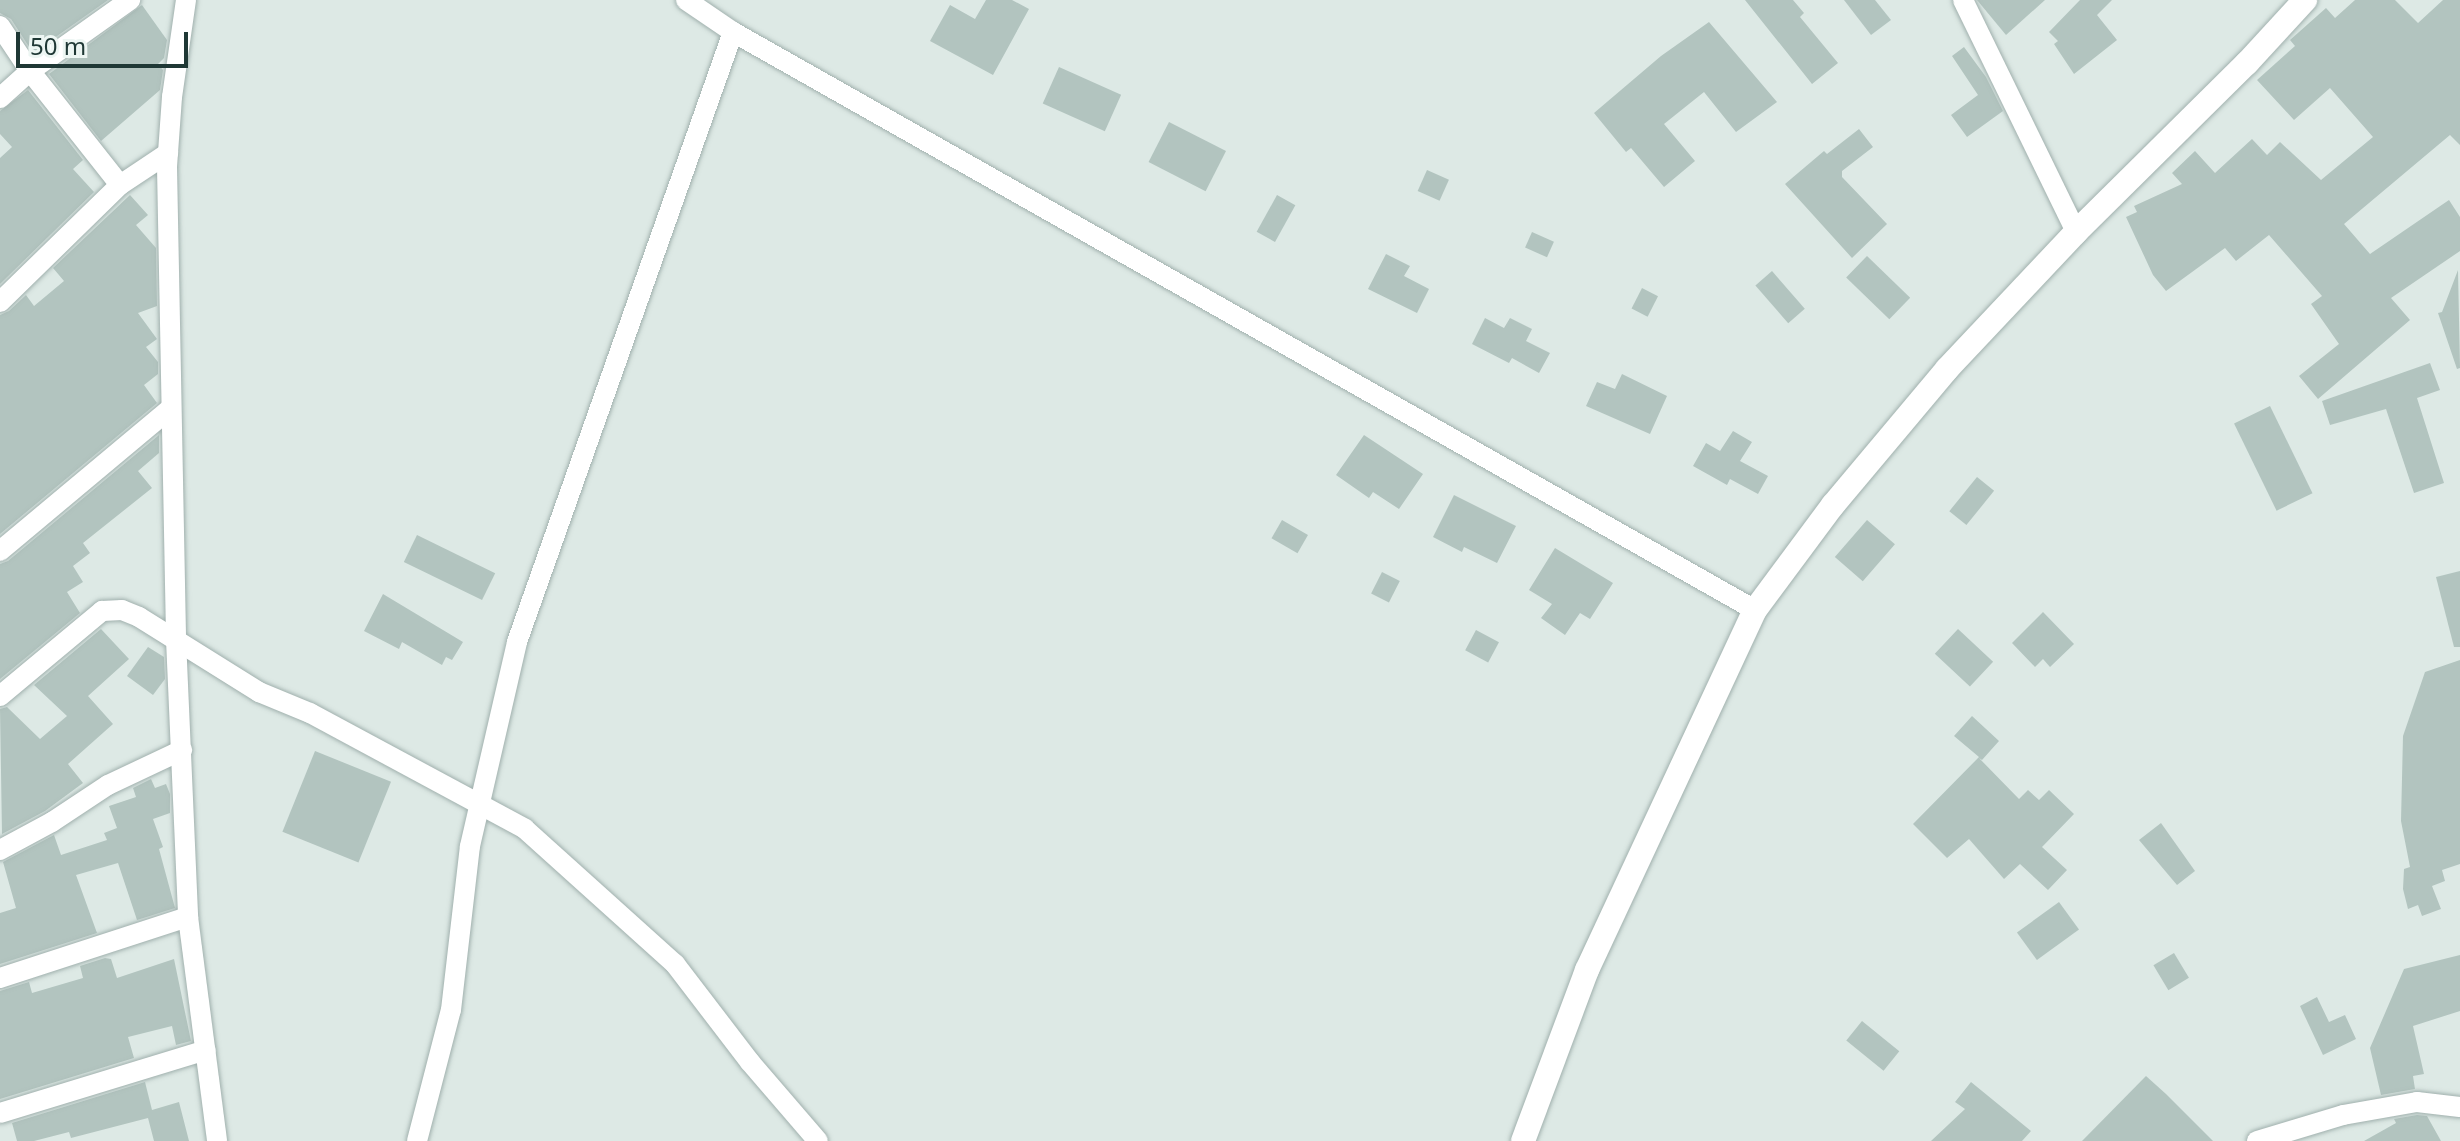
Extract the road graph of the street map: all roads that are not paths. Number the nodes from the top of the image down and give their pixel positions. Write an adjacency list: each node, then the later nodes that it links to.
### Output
1 (130, 0): 8 (street)
2 (186, 0): 10 (street)
3 (686, 0): 7 (street)
4 (1963, 0): 12 (street)
5 (2305, 0): 12 (street)
6 (0, 26): 8 (street)
7 (733, 32): 16 (street); 20 (street)
8 (30, 71): 9 (street); 11 (street)
9 (0, 98)
10 (168, 153): 11 (street); 14 (street)
11 (120, 185): 13 (street)
12 (2076, 232): 16 (street)
13 (0, 302)
14 (170, 409): 15 (street); 17 (street)
15 (0, 551)
16 (1755, 610): 30 (street)
17 (176, 639): 18 (street); 19 (street); 20 (street)
18 (0, 696)
19 (182, 750): 21 (street); 22 (street)
20 (479, 807): 28 (street); 29 (street)
21 (0, 850)
22 (188, 917): 23 (street); 24 (street)
23 (0, 978)
24 (206, 1050): 26 (street); 27 (street)
25 (2460, 1107): 31 (street)
26 (0, 1113)
27 (217, 1141)
28 (417, 1141)
29 (818, 1141)
30 (1523, 1141)
31 (2257, 1141)

